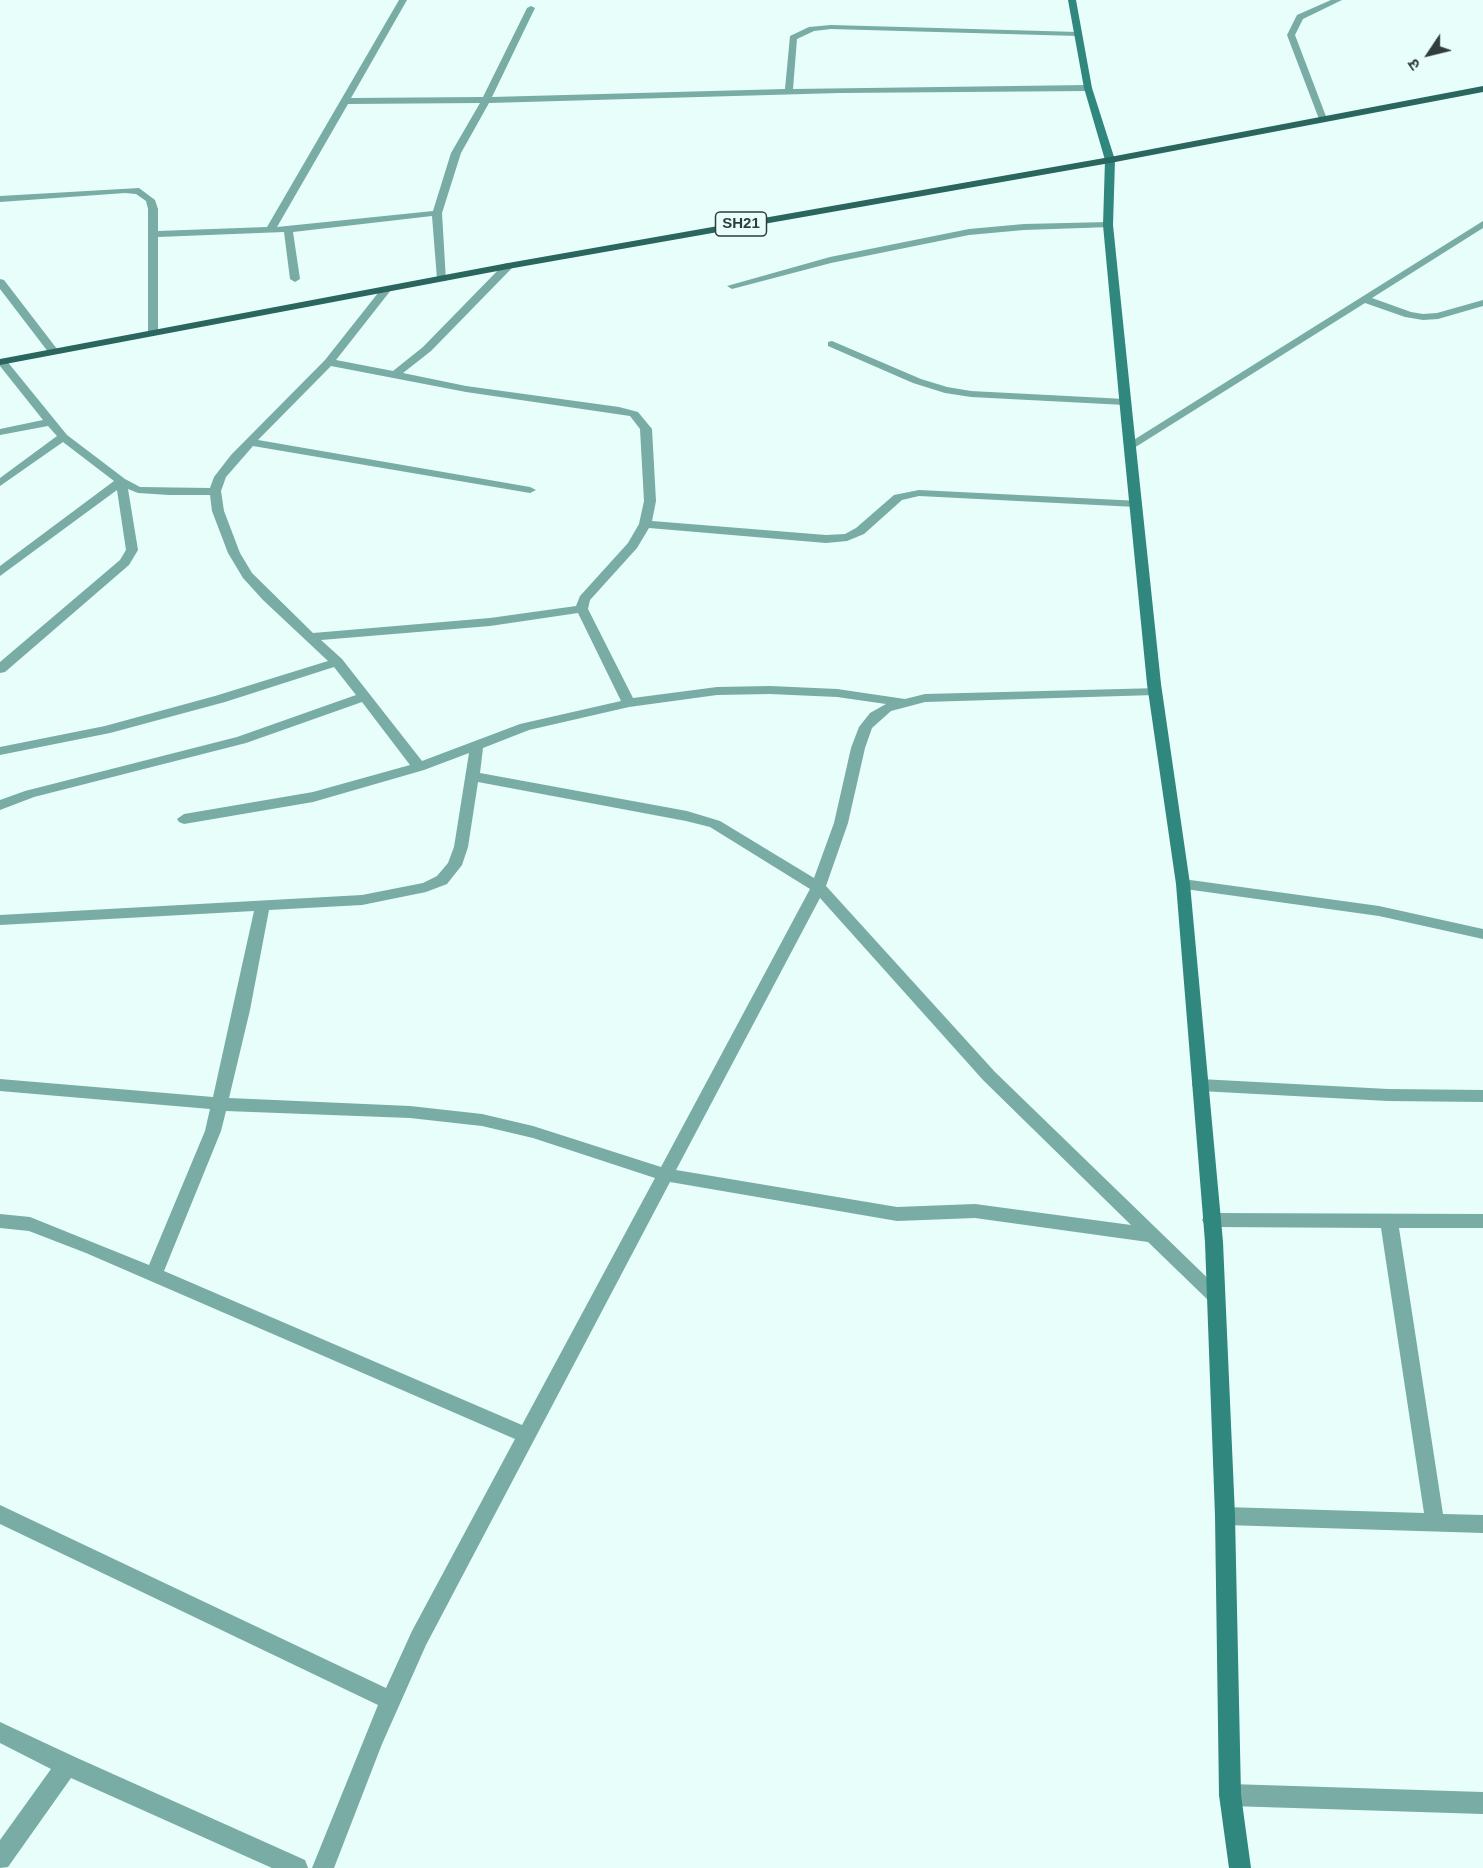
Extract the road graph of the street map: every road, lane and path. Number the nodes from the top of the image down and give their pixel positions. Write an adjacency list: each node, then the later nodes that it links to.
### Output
1 (403, 0): 10 (street)
2 (1072, 0): 5 (street)
3 (1338, 0): 11 (street)
4 (531, 8): 9 (street)
5 (1078, 34): 6 (street); 8 (street)
6 (1088, 88): 8 (street); 12 (street)
7 (1483, 89): 11 (main road, SH21)
8 (789, 91): 9 (street)
9 (486, 100): 10 (street); 14 (street)
10 (345, 101): 18 (street)
11 (1323, 119): 12 (main road, SH21)
12 (1110, 160): 15 (street); 20 (main road, SH21)
13 (0, 199): 19 (street)
14 (437, 213): 17 (street); 22 (street)
15 (1108, 225): 24 (street); 34 (street)
16 (1480, 229): 26 (street)
17 (288, 230): 18 (street); 21 (street)
18 (270, 231): 19 (street)
19 (153, 234): 28 (street)
20 (508, 266): 22 (main road, SH21); 33 (street)
21 (295, 279)
22 (442, 279): 25 (main road, SH21)
23 (0, 282): 30 (street)
24 (732, 286)
25 (386, 290): 28 (main road, SH21); 32 (street)
26 (1364, 299): 27 (street); 39 (street)
27 (1483, 303)
28 (153, 333): 30 (main road, SH21)
29 (832, 344): 34 (street)
30 (53, 351): 31 (main road, SH21)
31 (1, 362): 35 (street)
32 (329, 362): 33 (street); 38 (street)
33 (395, 375): 45 (street)
34 (1125, 402): 39 (street)
35 (49, 422): 36 (street); 37 (street)
36 (0, 432)
37 (63, 437): 40 (street); 41 (street)
38 (251, 442): 42 (street); 43 (street)
39 (1130, 446): 44 (street)
40 (121, 482): 43 (street); 46 (street); 50 (street)
41 (0, 483)
42 (530, 490)
43 (215, 491): 48 (street)
44 (1136, 503): 45 (street); 51 (street)
45 (645, 524): 47 (street)
46 (0, 572)
47 (582, 609): 48 (street); 54 (street)
48 (310, 637): 49 (street)
49 (337, 662): 52 (street); 56 (street)
50 (0, 669)
51 (1155, 691): 53 (street); 61 (street)
52 (364, 697): 57 (street); 59 (street)
53 (904, 702): 54 (street); 62 (street)
54 (629, 703): 55 (street)
55 (477, 745): 57 (street); 58 (street)
56 (0, 751)
57 (419, 767): 60 (street)
58 (472, 776): 62 (street); 63 (street)
59 (0, 805)
60 (184, 819)
61 (1183, 884): 65 (street); 66 (street)
62 (818, 887): 70 (street); 75 (street)
63 (263, 905): 64 (street); 69 (street)
64 (0, 920)
65 (1483, 934)
66 (1200, 1084): 68 (street); 71 (street)
67 (0, 1085): 69 (street)
68 (1483, 1096)
69 (219, 1104): 70 (street); 76 (street)
70 (666, 1175): 75 (street); 78 (street)
71 (1211, 1220): 73 (street); 77 (street)
72 (0, 1221): 76 (street)
73 (1389, 1221): 74 (street); 81 (street)
74 (1483, 1221)
75 (1151, 1235): 77 (street)
76 (154, 1274): 78 (street)
77 (1216, 1298): 80 (street)
78 (528, 1436): 83 (street)
79 (0, 1514): 83 (street)
80 (1225, 1516): 81 (street); 86 (street)
81 (1435, 1522): 82 (street)
82 (1483, 1524)
83 (391, 1701): 90 (street)
84 (0, 1732): 85 (street)
85 (67, 1766): 88 (street); 89 (street)
86 (1230, 1795): 87 (street); 91 (street)
87 (1483, 1803)
88 (0, 1859)
89 (297, 1868)
90 (323, 1868)
91 (1240, 1868)

